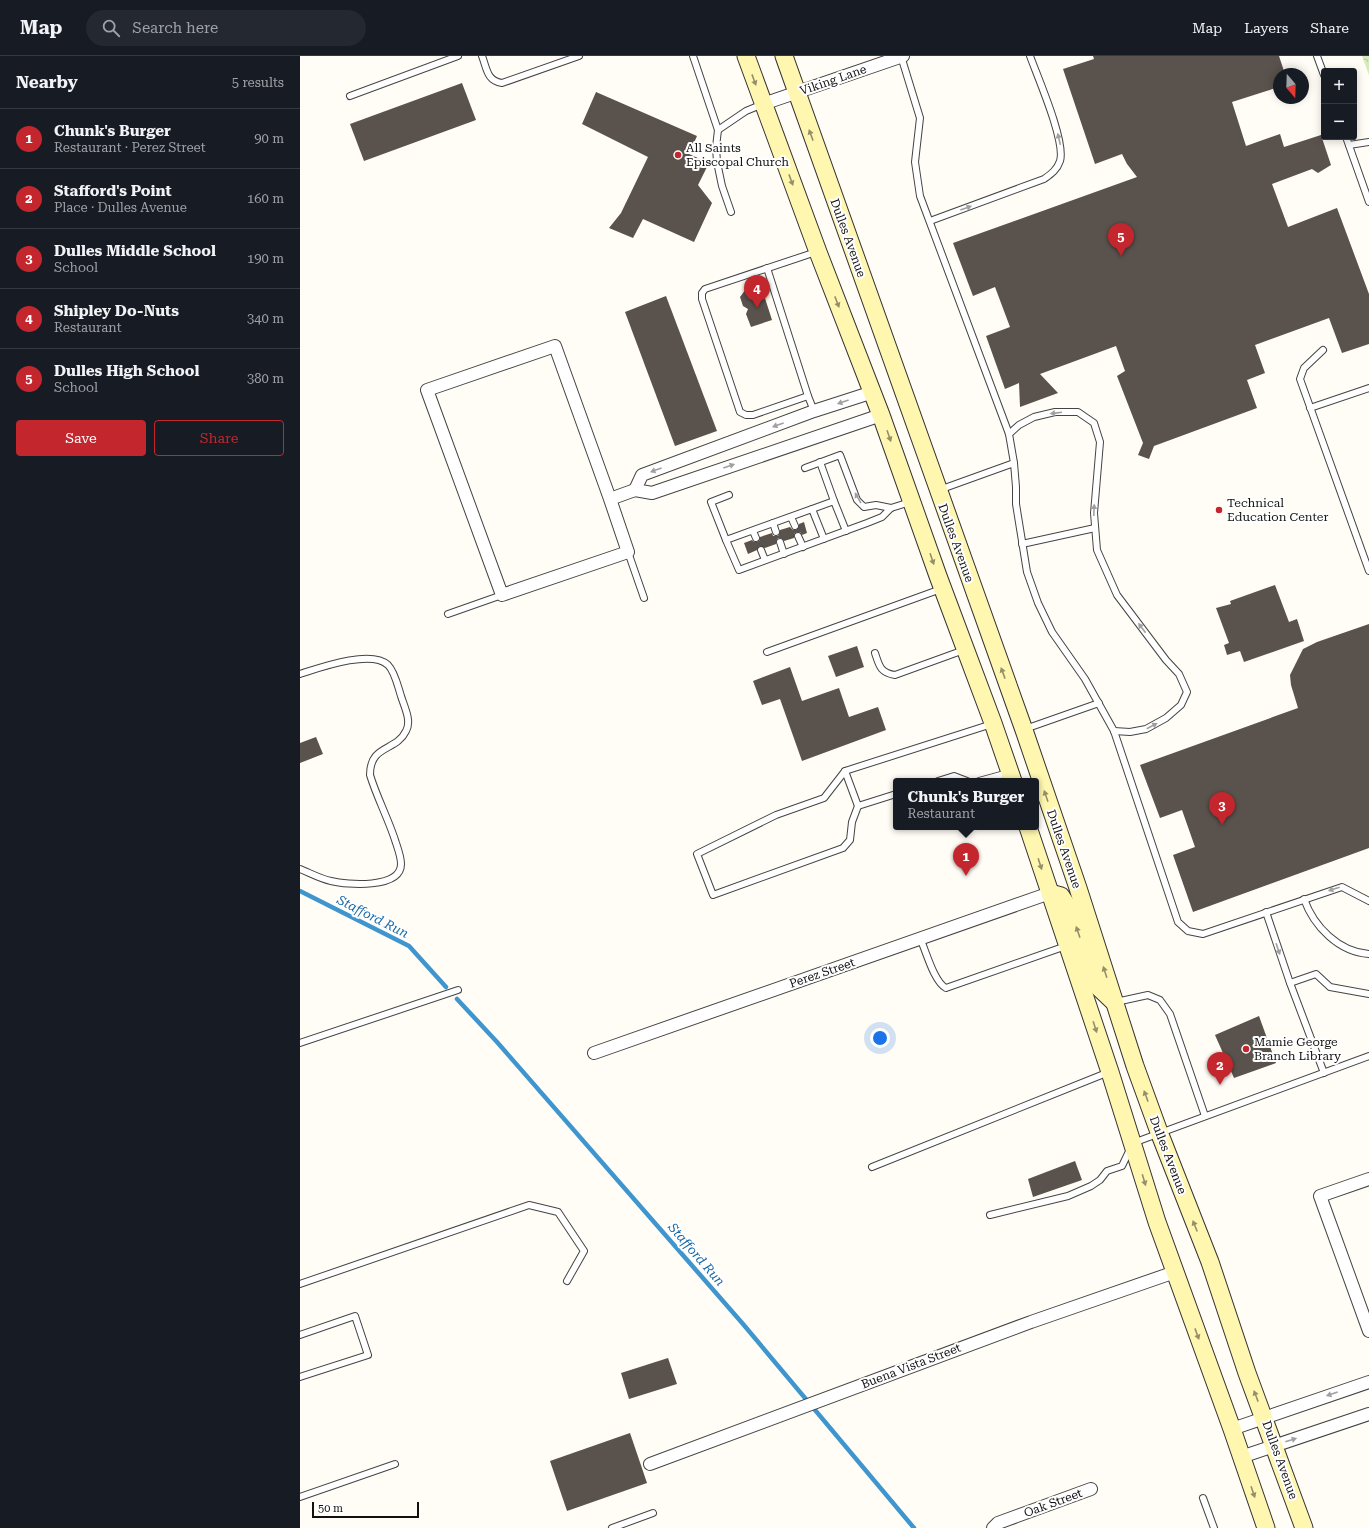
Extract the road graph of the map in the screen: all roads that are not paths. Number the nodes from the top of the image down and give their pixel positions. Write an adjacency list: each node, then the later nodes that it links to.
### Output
1 (458, 56): 12 (lane)
2 (482, 56): 3 (lane)
3 (579, 56)
4 (693, 56): 14 (lane)
5 (746, 56): 13 (main road, one-way to 13)
6 (784, 56): 11 (main road, Dulles Avenue)
7 (902, 56): 11 (street, Viking Lane); 20 (lane)
8 (1030, 56): 20 (lane, one-way to 8)
9 (1317, 56): 10 (lane)
10 (1321, 68)
11 (796, 93): 13 (street, Viking Lane); 35 (main road, Dulles Avenue, one-way to 11)
12 (350, 96)
13 (763, 104): 14 (lane); 21 (main road, one-way to 21)
14 (718, 130): 19 (lane)
15 (1347, 140): 17 (lane)
16 (1369, 142): 17 (lane)
17 (1349, 145): 18 (lane)
18 (1369, 202)
19 (731, 212)
20 (930, 221): 30 (lane)
21 (818, 252): 22 (lane); 25 (main road, one-way to 25)
22 (767, 268): 26 (lane); 26 (lane)
23 (1323, 350): 27 (lane)
24 (1369, 388): 27 (lane)
25 (873, 392): 28 (street, one-way to 28); 29 (main road)
26 (808, 396): 28 (lane)
27 (1310, 408): 60 (lane)
28 (814, 412): 34 (street, one-way to 34)
29 (881, 415): 34 (street, one-way to 29); 39 (main road, one-way to 39)
30 (1009, 434): 32 (lane); 45 (lane, one-way to 30)
31 (820, 462): 33 (lane); 38 (lane); 40 (lane, one-way to 31)
32 (1014, 463): 35 (lane); 54 (lane)
33 (805, 468)
34 (635, 490): 37 (street)
35 (937, 490): 71 (main road, Dulles Avenue, one-way to 35)
36 (729, 495): 52 (lane)
37 (610, 499): 57 (street); 62 (street)
38 (834, 501): 41 (lane); 47 (lane)
39 (912, 501): 40 (lane); 61 (main road, one-way to 61)
40 (891, 508): 47 (lane)
41 (812, 509): 42 (lane); 51 (lane)
42 (791, 517): 43 (lane); 44 (lane)
43 (773, 523): 46 (lane); 48 (lane)
44 (794, 526)
45 (1095, 528): 54 (lane); 72 (lane, one-way to 45)
46 (753, 531): 50 (lane); 52 (lane)
47 (846, 531): 51 (lane)
48 (776, 532)
49 (798, 536): 55 (lane)
50 (756, 538)
51 (824, 539): 55 (lane)
52 (726, 540): 59 (lane)
53 (780, 542): 58 (lane)
54 (1022, 544): 69 (lane)
55 (803, 547): 58 (lane)
56 (761, 550): 59 (lane)
57 (628, 552): 62 (street); 63 (lane)
58 (784, 554): 59 (lane)
59 (765, 560)
60 (1369, 571)
61 (943, 589): 65 (main road); 66 (lane)
62 (502, 595): 64 (lane)
63 (644, 598)
64 (448, 614)
65 (966, 650): 67 (lane); 70 (main road)
66 (767, 652)
67 (875, 653)
68 (300, 674): 80 (lane)
69 (1099, 703): 71 (lane); 72 (lane)
70 (993, 723): 73 (lane); 74 (main road)
71 (1024, 730): 91 (main road, Dulles Avenue, one-way to 71)
72 (1114, 731): 84 (lane)
73 (845, 771): 78 (lane); 78 (lane)
74 (1011, 777)
75 (948, 778): 76 (lane)
76 (959, 778)
77 (893, 795): 78 (lane)
78 (858, 806)
79 (1029, 830): 81 (main road, one-way to 81)
80 (300, 869)
81 (1050, 892): 85 (street, Perez Street); 86 (main road); 91 (main road, one-way to 81)
82 (1304, 899): 83 (lane, one-way to 82); 84 (lane); 87 (lane)
83 (1369, 901)
84 (1266, 912): 88 (lane, one-way to 88)
85 (920, 938): 86 (lane); 93 (street, Perez Street)
86 (1068, 946): 95 (main road, one-way to 95)
87 (1369, 954)
88 (1290, 983): 90 (lane); 96 (lane)
89 (458, 990): 92 (lane)
90 (1369, 994)
91 (1115, 1002): 97 (lane); 98 (main road, Dulles Avenue, one-way to 91)
92 (300, 1043)
93 (594, 1054)
94 (1369, 1056): 96 (lane)
95 (1110, 1072): 99 (main road); 100 (lane)
96 (1324, 1073): 97 (lane)
97 (1205, 1116): 98 (lane)
98 (1159, 1132): 99 (lane); 111 (main road, Dulles Avenue, one-way to 98)
99 (1133, 1143): 102 (lane); 103 (main road, one-way to 103)
100 (872, 1167)
101 (1369, 1179): 106 (street)
102 (990, 1215)
103 (1175, 1272): 112 (main road, one-way to 112); 116 (street, Buena Vista Street)
104 (567, 1281): 105 (lane)
105 (300, 1284)
106 (1369, 1331)
107 (300, 1335): 108 (lane)
108 (300, 1377)
109 (1369, 1382): 111 (street, one-way to 111)
110 (1369, 1414): 113 (street, one-way to 110)
111 (1265, 1418): 112 (street); 113 (main road, Dulles Avenue)
112 (1232, 1429): 114 (main road)
113 (1274, 1445): 114 (street); 125 (main road, Dulles Avenue)
114 (1241, 1457): 124 (main road, one-way to 124)
115 (395, 1464): 118 (lane)
116 (650, 1464)
117 (1091, 1489): 122 (street, Oak Street)
118 (300, 1497)
119 (1203, 1498): 123 (lane)
120 (653, 1513): 121 (lane)
121 (612, 1528)
122 (993, 1528)
123 (1214, 1528)
124 (1266, 1528)
125 (1304, 1528)

